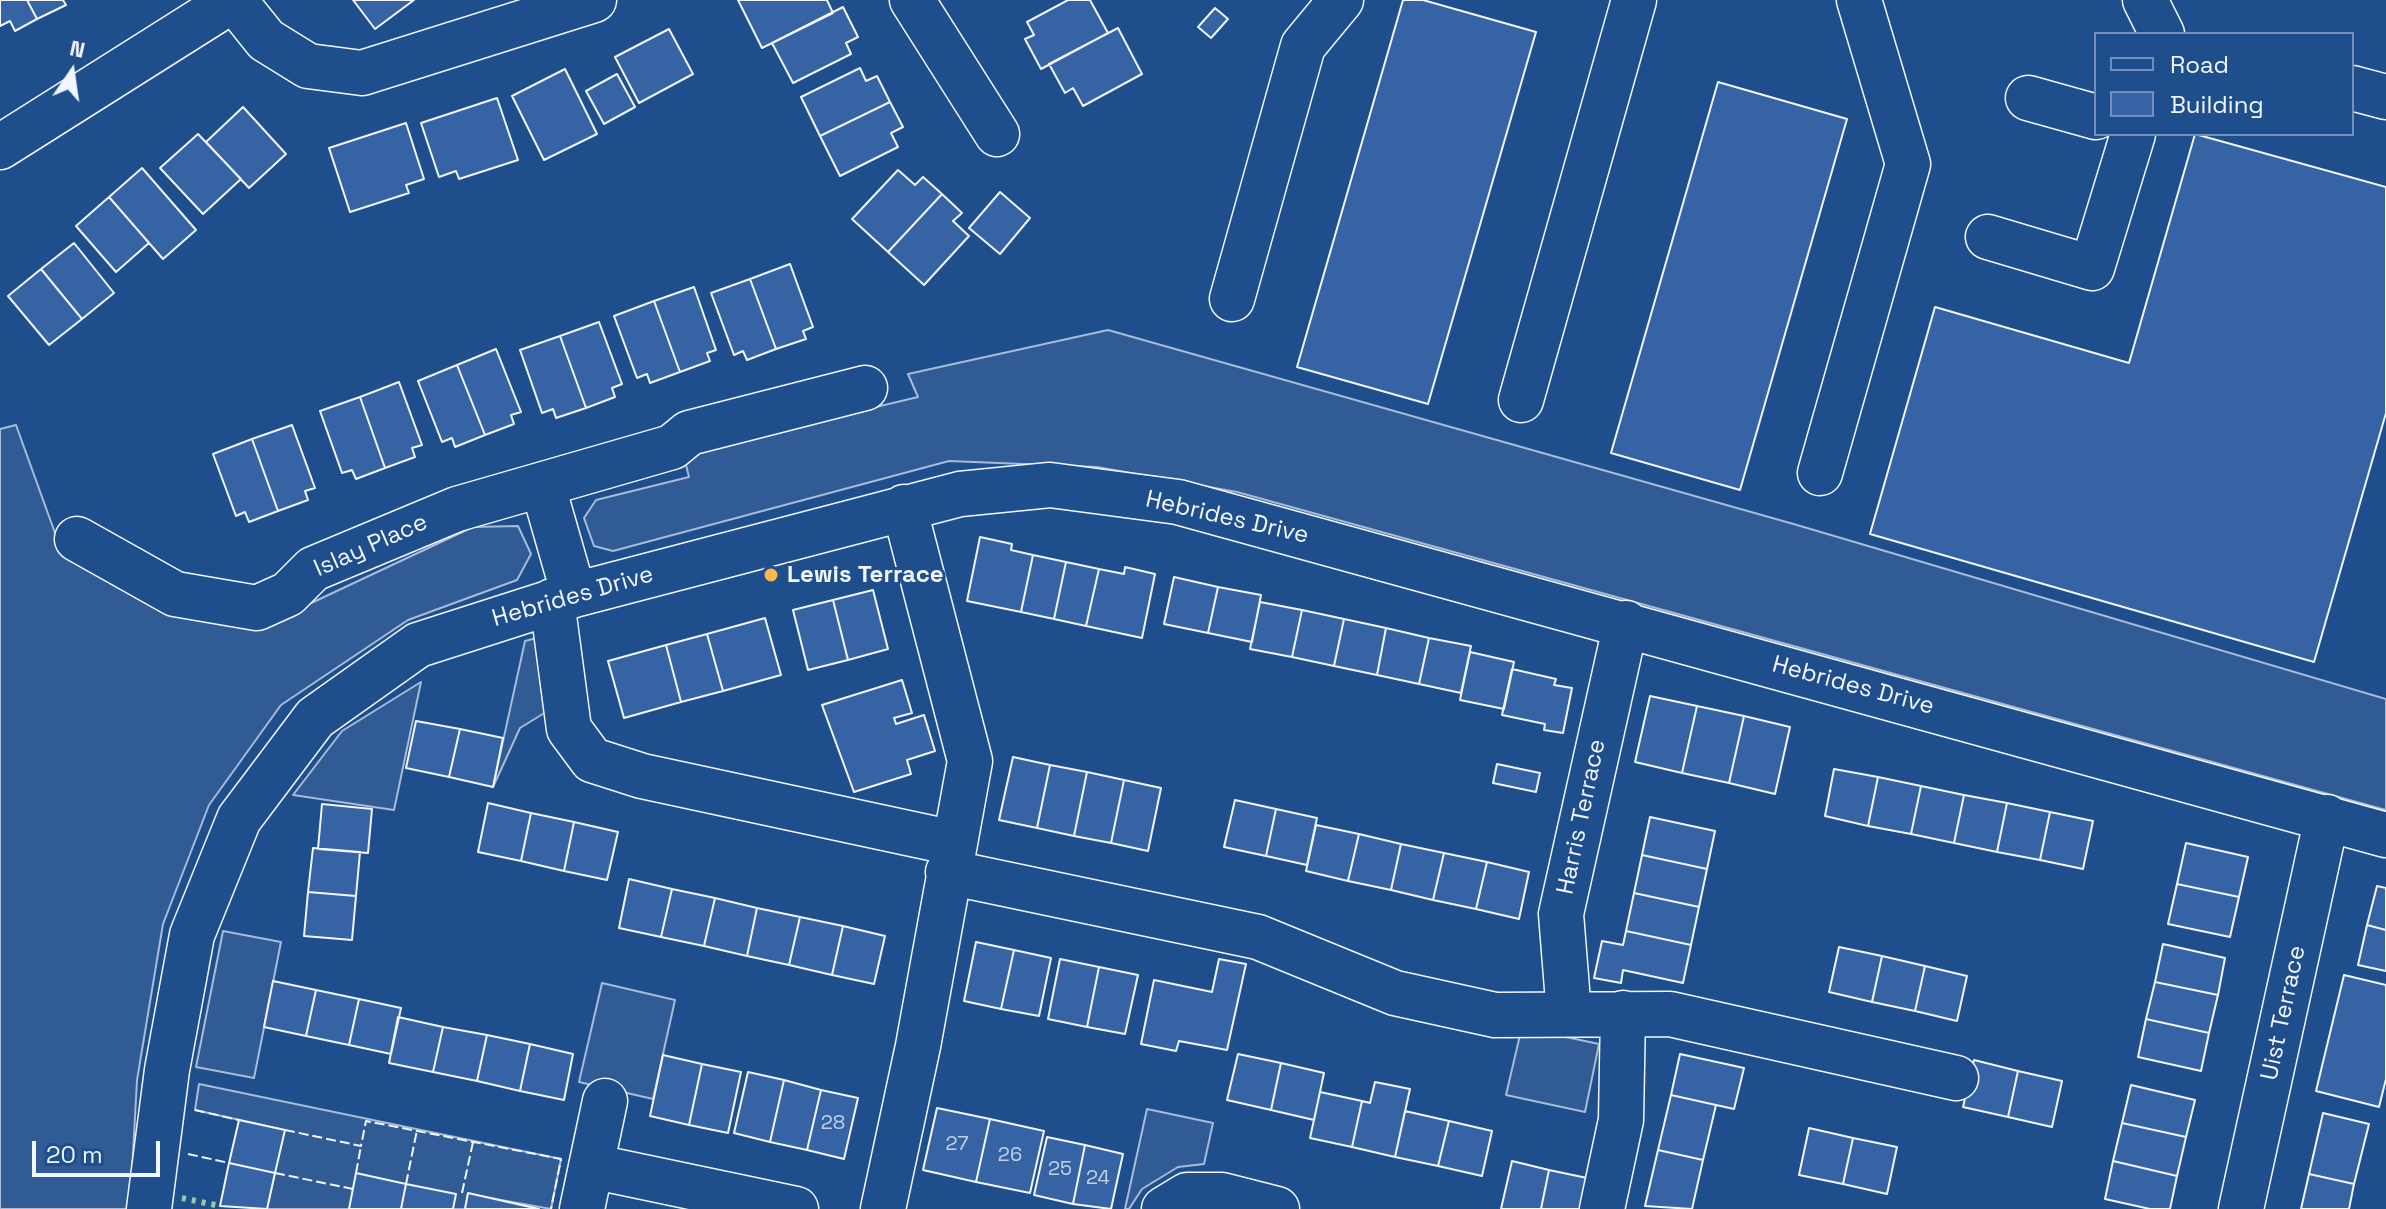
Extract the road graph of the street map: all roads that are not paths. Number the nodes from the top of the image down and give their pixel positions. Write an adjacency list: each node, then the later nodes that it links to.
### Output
1 (234, 0): 2 (street); 15 (street)
2 (594, 0)
3 (912, 0): 13 (street)
4 (1341, 0): 17 (street)
5 (1634, 0): 19 (street)
6 (1859, 0): 20 (street)
7 (2145, 0): 8 (street)
8 (2161, 32)
9 (2354, 89): 10 (street)
10 (2386, 97)
11 (2028, 98): 12 (street)
12 (2094, 116)
13 (997, 134)
14 (2132, 136): 16 (street)
15 (0, 147)
16 (1988, 237)
17 (1232, 299)
18 (865, 388): 21 (street, Islay Place)
19 (1521, 400)
20 (1820, 473)
21 (543, 487): 23 (street, Islay Place); 24 (street)
22 (904, 507): 24 (street, Hebrides Drive); 25 (street, Hebrides Drive); 28 (street)
23 (77, 539)
24 (563, 598): 28 (street); 34 (street, Hebrides Drive)
25 (1626, 623): 26 (street, Hebrides Drive); 30 (street, Harris Terrace)
26 (2327, 817): 27 (street, Hebrides Drive); 41 (street, Uist Terrace)
27 (2386, 835)
28 (951, 858): 30 (street); 37 (street)
29 (1623, 1013): 30 (street); 31 (street); 40 (street)
30 (1569, 1014)
31 (1956, 1078)
32 (605, 1101): 33 (street)
33 (591, 1166): 35 (street); 36 (street)
34 (149, 1209)
35 (582, 1209)
36 (796, 1209)
37 (883, 1209)
38 (1164, 1209): 39 (street)
39 (1277, 1209)
40 (1602, 1209)
41 (2241, 1209)

